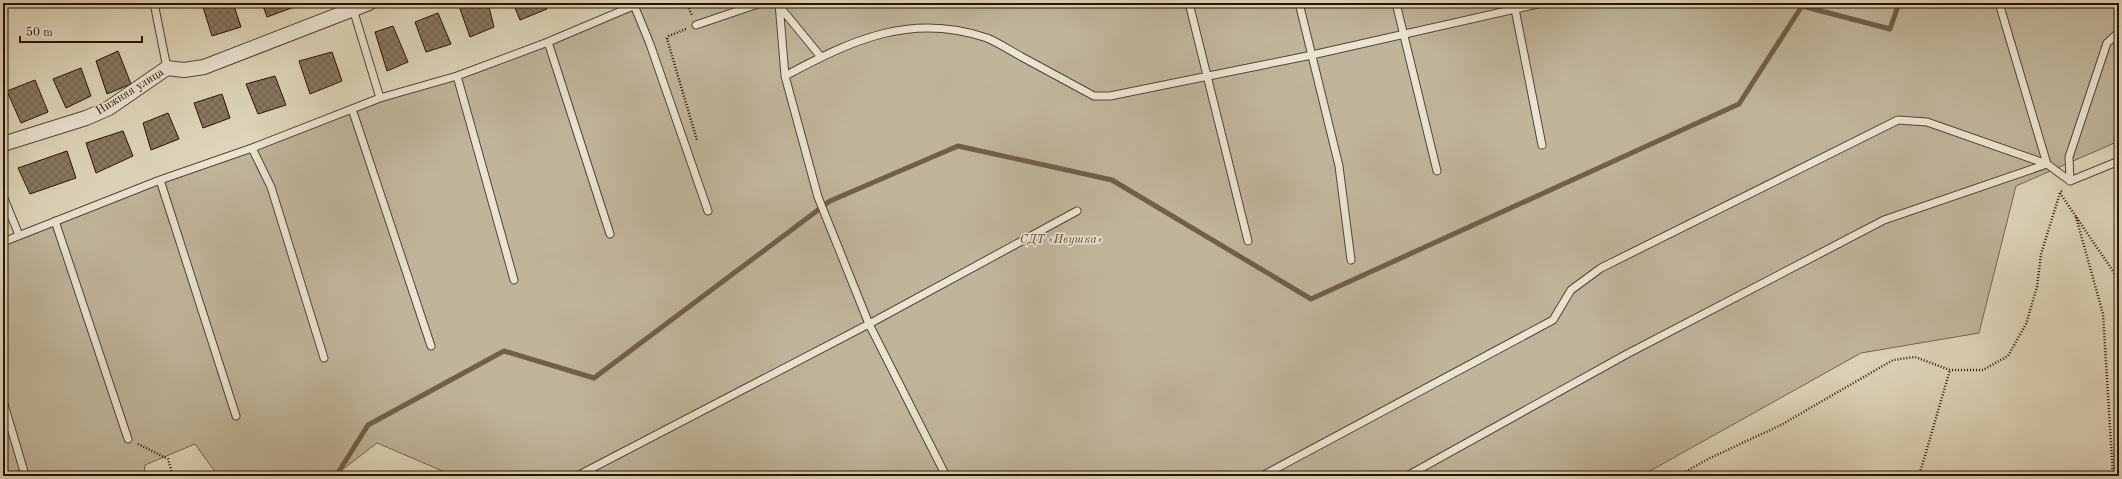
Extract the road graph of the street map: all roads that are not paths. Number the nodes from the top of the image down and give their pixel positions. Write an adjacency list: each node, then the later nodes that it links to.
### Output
1 (154, 3): 19 (lane)
2 (370, 3): 11 (street, Нижняя улица)
3 (761, 3): 13 (lane)
4 (1189, 3): 22 (lane)
5 (1299, 3): 17 (lane)
6 (1396, 3): 15 (lane)
7 (1542, 3): 12 (lane)
8 (1999, 3): 29 (lane)
9 (637, 4): 16 (lane); 34 (lane)
10 (780, 5): 18 (lane); 21 (lane)
11 (353, 9): 19 (street, Нижняя улица); 23 (lane)
12 (1514, 9): 15 (lane); 26 (lane)
13 (696, 25)
14 (2119, 32): 32 (lane)
15 (1403, 35): 17 (lane); 30 (lane)
16 (548, 42): 20 (lane); 37 (lane)
17 (1312, 56): 22 (lane); 41 (lane)
18 (821, 57): 21 (lane); 22 (lane)
19 (167, 68): 25 (street, Нижняя улица)
20 (457, 76): 23 (lane); 42 (lane)
21 (785, 76): 43 (lane)
22 (1206, 76): 39 (lane)
23 (380, 98): 24 (lane)
24 (352, 109): 27 (lane); 44 (lane)
25 (3, 144)
26 (1542, 145)
27 (252, 148): 31 (lane); 45 (lane)
28 (2119, 161): 32 (lane)
29 (2047, 164): 32 (lane); 52 (lane); 53 (lane)
30 (1437, 171)
31 (160, 180): 36 (lane); 47 (lane)
32 (2070, 181)
33 (3, 196): 38 (lane)
34 (708, 211)
35 (1077, 211): 43 (lane)
36 (55, 221): 38 (lane); 48 (lane)
37 (610, 234)
38 (19, 235): 40 (lane)
39 (1248, 241)
40 (3, 242)
41 (1352, 260)
42 (514, 280)
43 (869, 324): 50 (lane); 51 (lane)
44 (431, 346)
45 (324, 358)
46 (3, 401): 49 (lane)
47 (236, 416)
48 (128, 439)
49 (25, 475)
50 (576, 476)
51 (946, 476)
52 (1262, 476)
53 (1407, 476)

